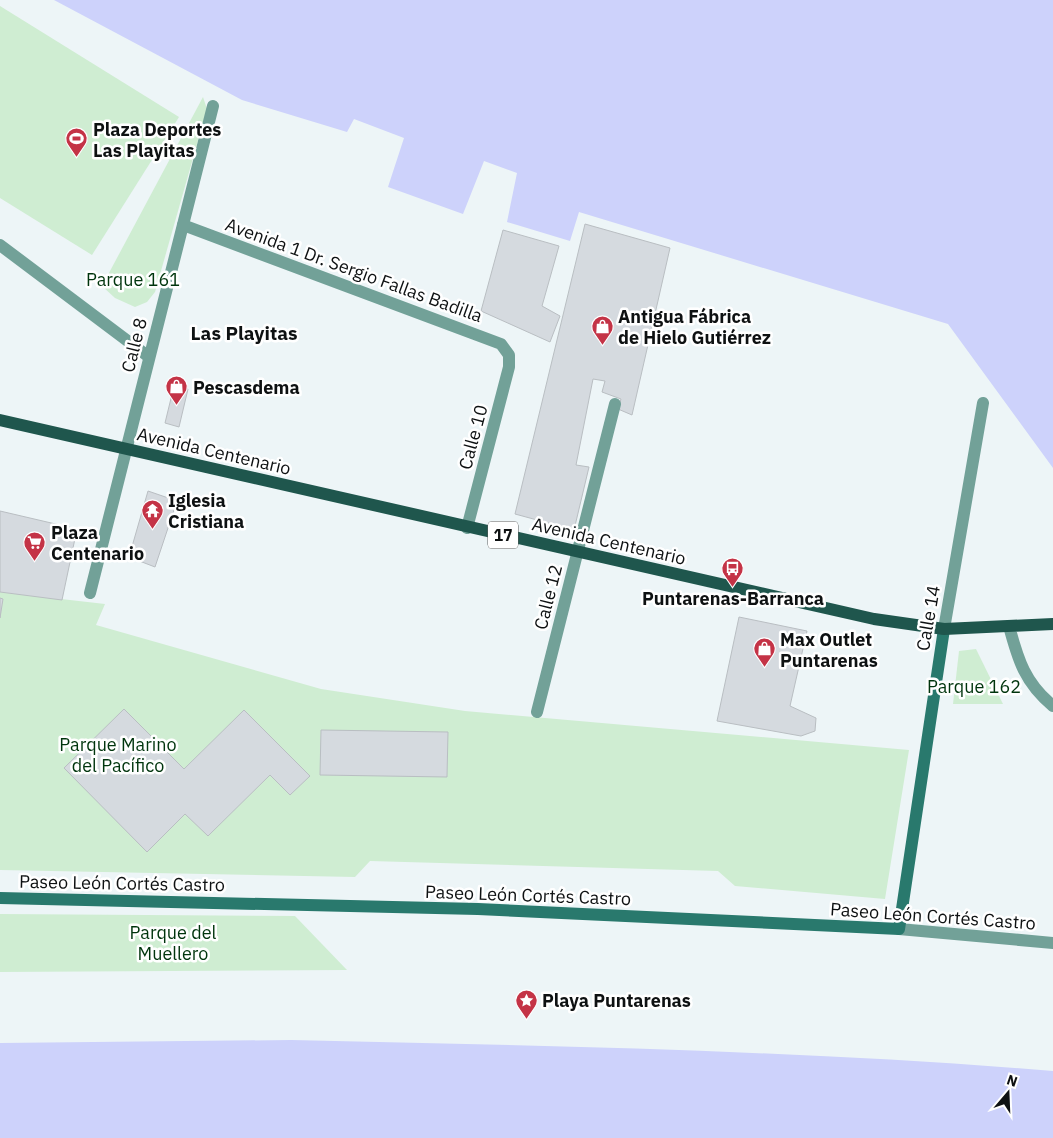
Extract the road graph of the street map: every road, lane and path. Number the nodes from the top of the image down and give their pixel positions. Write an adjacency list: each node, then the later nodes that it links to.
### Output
1 (213, 106): 2 (street, Calle 8)
2 (183, 225): 4 (street, Avenida 1 Dr. Sergio Fallas Badilla); 5 (street, Calle 8)
3 (0, 245): 5 (street)
4 (509, 355): 10 (street, Calle 10)
5 (149, 357): 9 (street, Calle 8)
6 (983, 403): 15 (street, Calle 14)
7 (615, 404): 11 (street, Calle 12)
8 (0, 420): 9 (main road, Avenida Centenario / 17)
9 (126, 449): 10 (main road, Avenida Centenario / 17); 12 (street, Calle 8)
10 (467, 528): 11 (main road, Avenida Centenario / 17)
11 (578, 552): 15 (main road, Avenida Centenario / 17); 17 (street, Calle 12)
12 (90, 593)
13 (1053, 624): 14 (main road, 17)
14 (1009, 626): 15 (main road, Avenida Centenario / 17); 16 (street)
15 (944, 629): 19 (street, Calle 14)
16 (1053, 706)
17 (537, 712)
18 (0, 898): 19 (street, Paseo León Cortés Castro)
19 (899, 929): 20 (street, Paseo León Cortés Castro)
20 (1053, 943)

